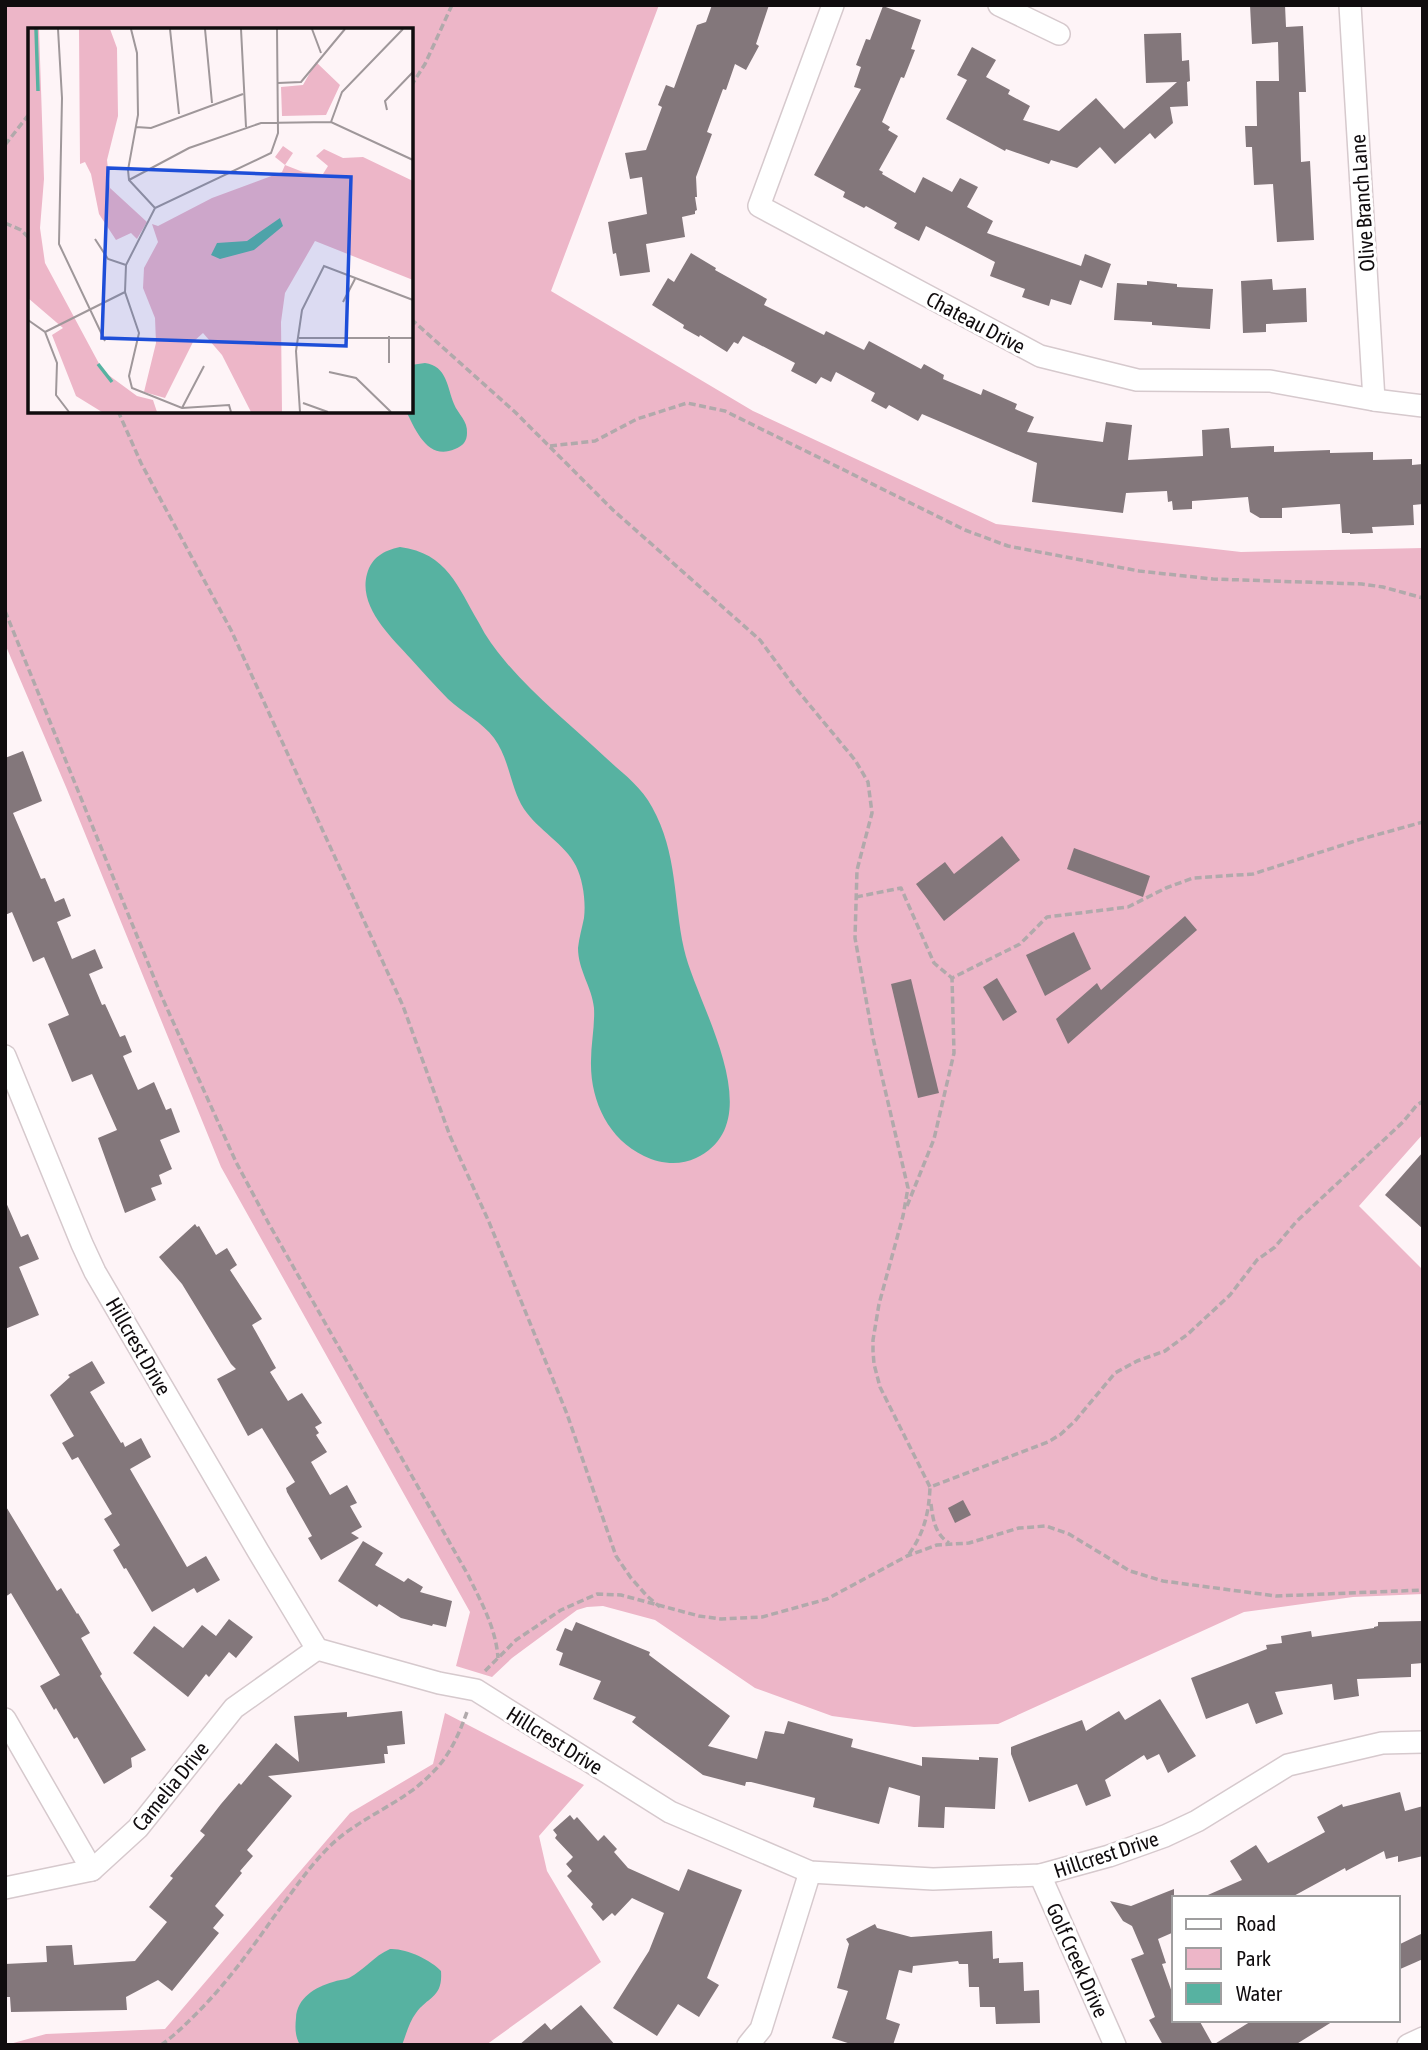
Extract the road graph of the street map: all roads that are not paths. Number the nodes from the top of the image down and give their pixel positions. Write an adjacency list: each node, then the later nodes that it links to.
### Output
1 (833, 5): 5 (street, Chateau Drive)
2 (999, 5): 4 (street)
3 (1350, 5): 5 (street, Olive Branch Lane)
4 (1059, 34)
5 (1374, 400): 6 (street, Chateau Drive)
6 (1423, 406)
7 (5, 1056): 8 (street, Hillcrest Drive)
8 (317, 1649): 11 (street, Camelia Drive); 12 (street, Hillcrest Drive)
9 (5, 1719): 11 (street)
10 (1423, 1742): 13 (street, Hillcrest Drive)
11 (92, 1870): 14 (street)
12 (810, 1872): 13 (street, Hillcrest Drive); 16 (street)
13 (1040, 1875): 17 (street, Golf Creek Drive)
14 (5, 1888)
15 (1423, 2038): 18 (street)
16 (748, 2045)
17 (1115, 2045)
18 (1408, 2045)

